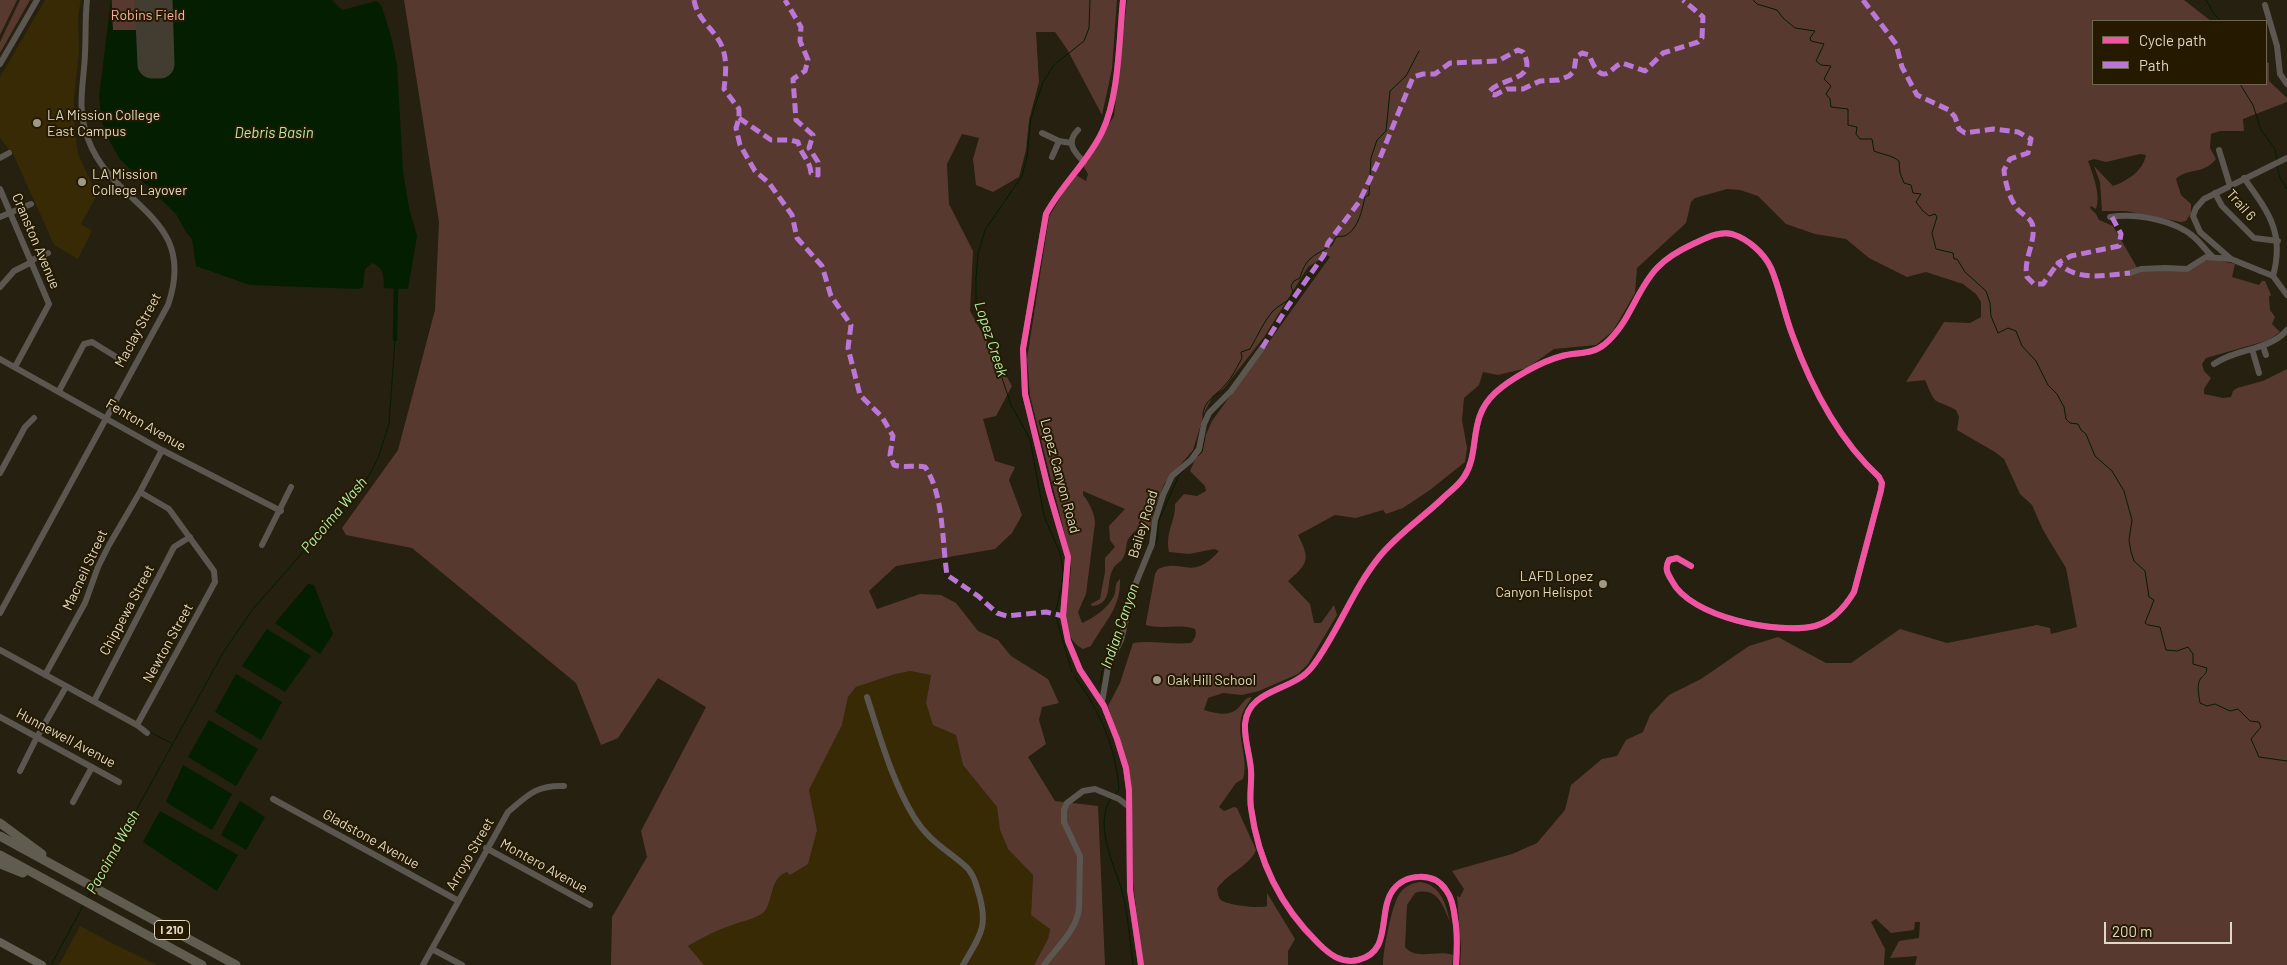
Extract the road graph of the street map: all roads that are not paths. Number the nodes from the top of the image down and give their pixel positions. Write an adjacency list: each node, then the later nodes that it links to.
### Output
1 (37, 0): 5 (street)
2 (88, 0): 45 (street, Maclay Street)
3 (1122, 0): 16 (street, Lopez Canyon Road)
4 (2265, 5): 6 (street)
5 (0, 64)
6 (2287, 84)
7 (1078, 130): 10 (street)
8 (1042, 133): 9 (street)
9 (1059, 141): 10 (street); 13 (street)
10 (1070, 143): 16 (street)
11 (2219, 150): 18 (street)
12 (9, 153): 14 (street)
13 (1052, 156)
14 (0, 158)
15 (2287, 158): 17 (street)
16 (1084, 162): 61 (street, Lopez Canyon Road)
17 (2244, 178): 18 (street); 25 (street)
18 (2230, 186): 20 (street)
19 (0, 188): 22 (street, Cranston Avenue)
20 (2215, 193): 25 (street, Trail 6); 28 (street)
21 (31, 204): 22 (street)
22 (10, 213): 23 (street); 29 (street, Cranston Avenue)
23 (0, 217)
24 (2110, 217): 27 (street)
25 (2278, 241): 31 (street)
26 (48, 253): 29 (street)
27 (2213, 257): 28 (street); 30 (street)
28 (2231, 259): 31 (street)
29 (32, 261): 32 (street); 42 (street, Cranston Avenue)
30 (2130, 272)
31 (2273, 276): 33 (street)
32 (0, 287)
33 (2287, 295)
34 (2287, 331): 35 (street)
35 (2262, 346): 37 (street); 38 (street)
36 (1262, 348): 61 (street, Bailey Road)
37 (2252, 349): 41 (street); 43 (street)
38 (2266, 355)
39 (118, 358): 44 (street)
40 (0, 359): 42 (street, Fenton Avenue)
41 (2214, 364)
42 (16, 367): 44 (street, Fenton Avenue)
43 (2259, 373)
44 (60, 391): 45 (street, Fenton Avenue)
45 (106, 417): 47 (street, Fenton Avenue); 55 (street, Maclay Street)
46 (34, 418): 48 (street)
47 (162, 450): 50 (street, Macneil Street); 51 (street, Fenton Avenue)
48 (0, 473)
49 (291, 487): 51 (street)
50 (140, 492): 52 (street); 57 (street, Macneil Street)
51 (280, 511): 53 (street)
52 (190, 537): 60 (street, Chippewa Street); 63 (street, Newton Street)
53 (262, 545)
54 (1691, 566): 92 (street)
55 (0, 613)
56 (0, 650): 57 (street)
57 (45, 675): 58 (street)
58 (66, 686): 60 (street); 65 (street)
59 (867, 697): 89 (street)
60 (94, 701): 63 (street)
61 (1102, 702): 72 (street, Lopez Canyon Road)
62 (0, 717): 65 (street, Hunnewell Avenue)
63 (137, 725): 64 (street)
64 (147, 733)
65 (37, 737): 66 (street, Hunnewell Avenue); 67 (street)
66 (92, 767): 68 (street, Hunnewell Avenue); 71 (street)
67 (20, 771)
68 (119, 782)
69 (564, 786): 75 (street, Arroyo Street)
70 (273, 799): 80 (street, Gladstone Avenue)
71 (73, 802)
72 (1129, 806): 90 (street); 91 (street, Lopez Canyon Road)
73 (0, 823): 78 (highway)
74 (0, 836): 78 (highway, I 210)
75 (486, 848): 80 (street, Arroyo Street); 81 (street, Montero Avenue)
76 (0, 855): 79 (highway, I 210)
77 (0, 864): 79 (highway)
78 (77, 878): 86 (highway, I 210)
79 (58, 887): 85 (highway, I 210)
80 (457, 900): 83 (street, Arroyo Street)
81 (590, 905)
82 (0, 942): 84 (main road)
83 (432, 948): 87 (street, Arroyo Street); 88 (street)
84 (39, 964)
85 (202, 965)
86 (236, 965)
87 (423, 965)
88 (462, 965)
89 (963, 965)
90 (1044, 965)
91 (1141, 965)
92 (1456, 965)

